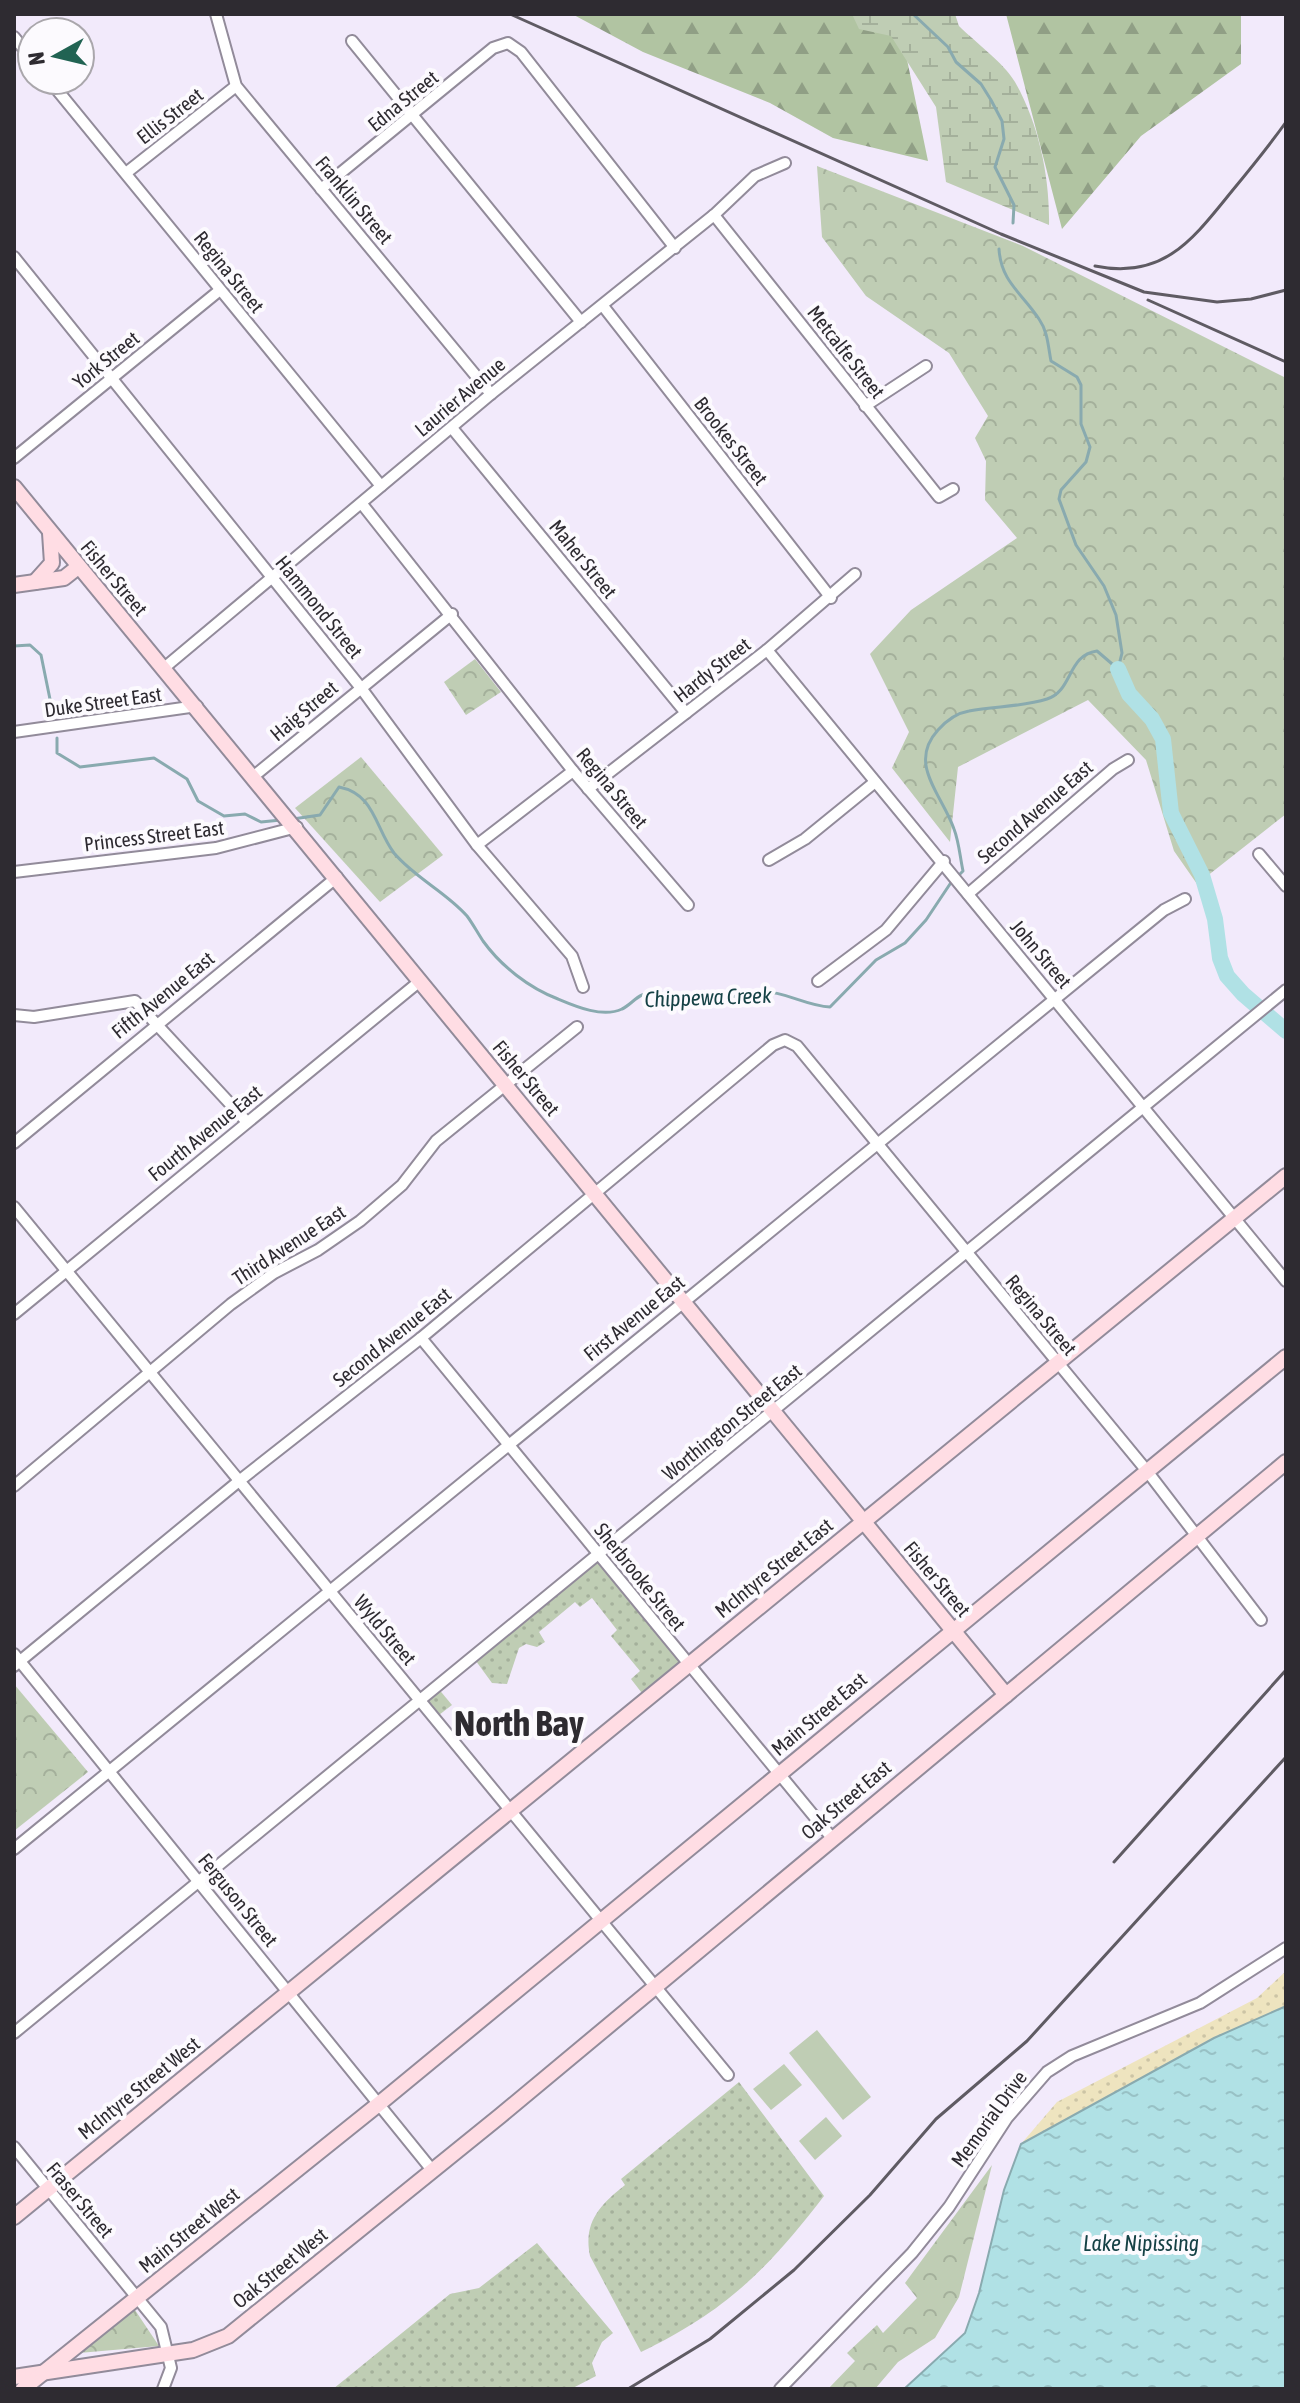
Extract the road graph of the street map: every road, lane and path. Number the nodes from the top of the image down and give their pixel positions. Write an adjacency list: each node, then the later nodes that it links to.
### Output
1 (216, 14): 3 (street, Franklin Street)
2 (352, 41): 5 (street)
3 (236, 86): 7 (street, Ellis Street); 8 (street, Franklin Street)
4 (62, 96): 7 (street, Regina Street)
5 (415, 115): 8 (street, Edna Street); 10 (street, Edna Street); 14 (street)
6 (785, 163): 9 (street, Laurier Avenue)
7 (126, 173): 12 (street, Regina Street)
8 (321, 189): 17 (street, Franklin Street)
9 (714, 215): 10 (street, Laurier Avenue); 18 (street, Metcalfe Street)
10 (675, 248): 13 (street, Laurier Avenue)
11 (14, 257): 16 (street, Hammond Street)
12 (220, 290): 16 (street, York Street); 21 (street, Regina Street)
13 (603, 306): 14 (street, Laurier Avenue); 31 (street, Brookes Street)
14 (581, 322): 17 (street, Laurier Avenue)
15 (926, 366): 18 (street)
16 (113, 378): 20 (street, York Street); 28 (street, Hammond Street)
17 (491, 394): 19 (street, Laurier Avenue)
18 (865, 406): 23 (street, Metcalfe Street)
19 (452, 428): 21 (street, Laurier Avenue); 37 (street, Maher Street)
20 (14, 458)
21 (381, 486): 24 (street, Laurier Avenue)
22 (14, 487): 25 (main road, Fisher Street)
23 (953, 489)
24 (362, 504): 28 (street, Laurier Avenue); 32 (street, Regina Street)
25 (50, 533): 26 (main road, Fisher Street); 29 (main road)
26 (78, 567): 29 (main road); 34 (main road, Fisher Street)
27 (855, 574): 31 (street, Hardy Street)
28 (273, 578): 34 (street, Laurier Avenue); 35 (street, Hammond Street)
29 (34, 583): 30 (main road)
30 (14, 585)
31 (831, 598): 33 (street, Hardy Street)
32 (452, 614): 35 (street, Haig Street); 40 (street, Regina Street)
33 (767, 650): 37 (street, Hardy Street); 42 (street, John Street)
34 (164, 668): 36 (main road, Fisher Street)
35 (361, 688): 41 (street, Haig Street); 45 (street, Hammond Street)
36 (197, 706): 38 (street, Duke Street East); 41 (main road, Fisher Street)
37 (686, 713): 43 (street, Hardy Street)
38 (14, 732)
39 (1128, 760): 52 (street, Second Avenue East)
40 (573, 771): 43 (street, Regina Street); 45 (street)
41 (254, 776): 44 (main road, Fisher Street)
42 (875, 782): 47 (street); 48 (street, John Street)
43 (588, 789): 54 (street, Regina Street)
44 (294, 824): 49 (street, Princess Street East); 50 (main road, Fisher Street)
45 (477, 845): 57 (street, Hammond Street)
46 (1259, 854): 51 (street)
47 (769, 860)
48 (944, 861): 52 (street, John Street); 56 (street)
49 (14, 872)
50 (337, 877): 55 (main road, Fisher Street); 61 (street, Fifth Avenue East)
51 (1286, 886)
52 (967, 892): 59 (street, John Street)
53 (1185, 899): 59 (street, First Avenue East)
54 (688, 905)
55 (420, 981): 64 (main road, Fisher Street); 66 (street, Fourth Avenue East)
56 (818, 981)
57 (583, 987)
58 (1286, 990): 65 (street, Worthington Street East)
59 (1056, 1000): 65 (street, John Street); 68 (street, First Avenue East)
60 (14, 1015): 61 (street)
61 (158, 1022): 66 (street); 67 (street, Fifth Avenue East)
62 (577, 1027): 64 (street, Third Avenue East)
63 (785, 1040): 68 (street, Regina Street); 70 (street, Second Avenue East)
64 (505, 1084): 70 (main road, Fisher Street); 81 (street, Third Avenue East)
65 (1143, 1107): 72 (street, John Street); 73 (street, Worthington Street East)
66 (247, 1122): 74 (street, Fourth Avenue East)
67 (14, 1143)
68 (878, 1145): 73 (street, Regina Street); 76 (street, First Avenue East)
69 (1286, 1176): 72 (main road, McIntyre Street East)
70 (595, 1193): 76 (main road, Fisher Street); 78 (street, Second Avenue East)
71 (14, 1207): 74 (street, Wyld Street)
72 (1235, 1218): 75 (street, John Street); 80 (main road, McIntyre Street East)
73 (966, 1254): 80 (street, Regina Street); 82 (street, Worthington Street East)
74 (66, 1271): 77 (street, Fourth Avenue East); 81 (street, Wyld Street)
75 (1286, 1281)
76 (684, 1299): 82 (main road, Fisher Street); 83 (street, First Avenue East)
77 (14, 1314)
78 (421, 1338): 83 (street, Sherbrooke Street); 86 (street, Second Avenue East)
79 (1286, 1357): 85 (main road, Main Street East)
80 (1057, 1362): 85 (street, Regina Street); 88 (main road, McIntyre Street East)
81 (150, 1373): 86 (street, Wyld Street); 87 (street, Third Avenue East)
82 (773, 1411): 88 (main road, Fisher Street); 90 (street, Worthington Street East)
83 (509, 1444): 90 (street, Sherbrooke Street); 91 (street, First Avenue East)
84 (1286, 1462): 89 (main road, Oak Street East)
85 (1147, 1471): 89 (street, Regina Street); 93 (main road, Main Street East)
86 (239, 1481): 91 (street, Wyld Street); 94 (street, Second Avenue East)
87 (14, 1486)
88 (864, 1521): 93 (main road, Fisher Street); 95 (main road, McIntyre Street East)
89 (1196, 1537): 92 (street, Regina Street); 96 (main road, Oak Street East)
90 (598, 1553): 95 (street, Sherbrooke Street); 97 (street, Worthington Street East)
91 (328, 1591): 97 (street, Wyld Street); 98 (street, First Avenue East)
92 (1261, 1620)
93 (953, 1629): 96 (main road, Fisher Street); 99 (main road, Main Street East)
94 (16, 1660): 98 (street, Ferguson Street)
95 (687, 1664): 99 (street, Sherbrooke Street); 100 (main road, McIntyre Street East)
96 (1006, 1695): 101 (main road, Oak Street East)
97 (421, 1700): 100 (street, Wyld Street); 103 (street, Worthington Street East)
98 (109, 1771): 102 (street, First Avenue East); 103 (street, Ferguson Street)
99 (779, 1773): 101 (street, Sherbrooke Street); 104 (main road, Main Street East)
100 (511, 1810): 104 (street, Wyld Street); 107 (main road, McIntyre Street East)
101 (832, 1838): 106 (main road, Oak Street East)
102 (14, 1849)
103 (200, 1881): 107 (street, Ferguson Street); 108 (street, Worthington Street East)
104 (600, 1919): 106 (street, Wyld Street); 110 (main road, Main Street East)
105 (1286, 1948): 121 (street, Memorial Drive)
106 (654, 1986): 109 (street, Wyld Street); 112 (main road, Oak Street East)
107 (289, 1991): 110 (street, Ferguson Street); 113 (main road, McIntyre Street West)
108 (14, 2033)
109 (728, 2075)
110 (380, 2103): 112 (street, Ferguson Street); 115 (main road, Main Street West)
111 (14, 2147): 113 (street, Fraser Street)
112 (432, 2170): 116 (main road, Oak Street West)
113 (48, 2189): 114 (main road, McIntyre Street West); 115 (street, Fraser Street)
114 (14, 2217)
115 (137, 2297): 116 (street, Fraser Street); 117 (main road, Main Street West)
116 (170, 2355): 117 (main road, Oak Street West); 120 (street)
117 (43, 2372): 118 (main road, Oak Street West); 119 (main road, Main Street West)
118 (14, 2377)
119 (23, 2389)
120 (163, 2389)
121 (780, 2389)

